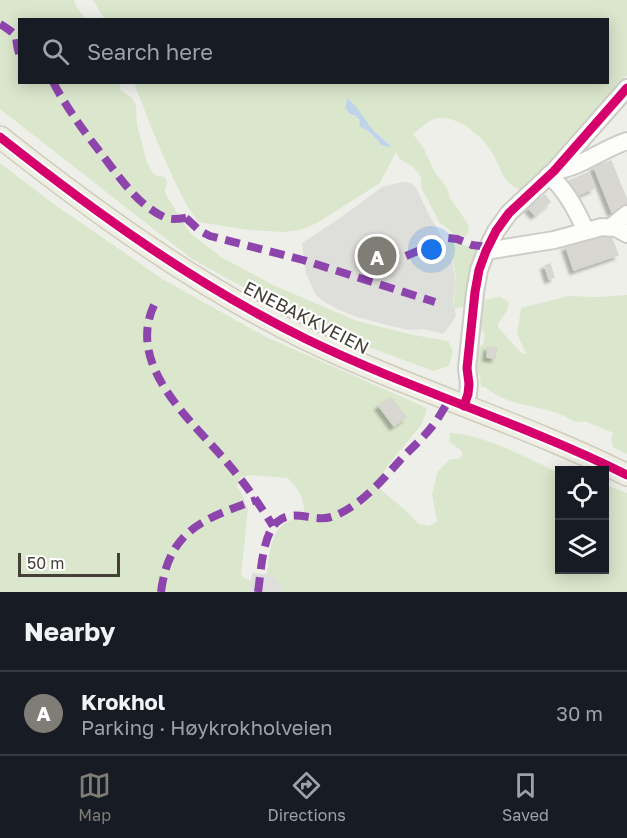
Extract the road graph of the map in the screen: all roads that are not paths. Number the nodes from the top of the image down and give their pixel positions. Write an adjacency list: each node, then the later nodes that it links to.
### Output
1 (627, 88): 4 (street)
2 (0, 137): 10 (main road, ENEBAKKVEIEN)
3 (627, 141): 4 (street)
4 (551, 173): 7 (street); 9 (street)
5 (627, 214): 6 (street)
6 (611, 227): 7 (street); 8 (street)
7 (586, 231): 9 (street)
8 (627, 234)
9 (486, 251): 10 (street)
10 (457, 403): 11 (main road, ENEBAKKVEIEN)
11 (627, 475)

